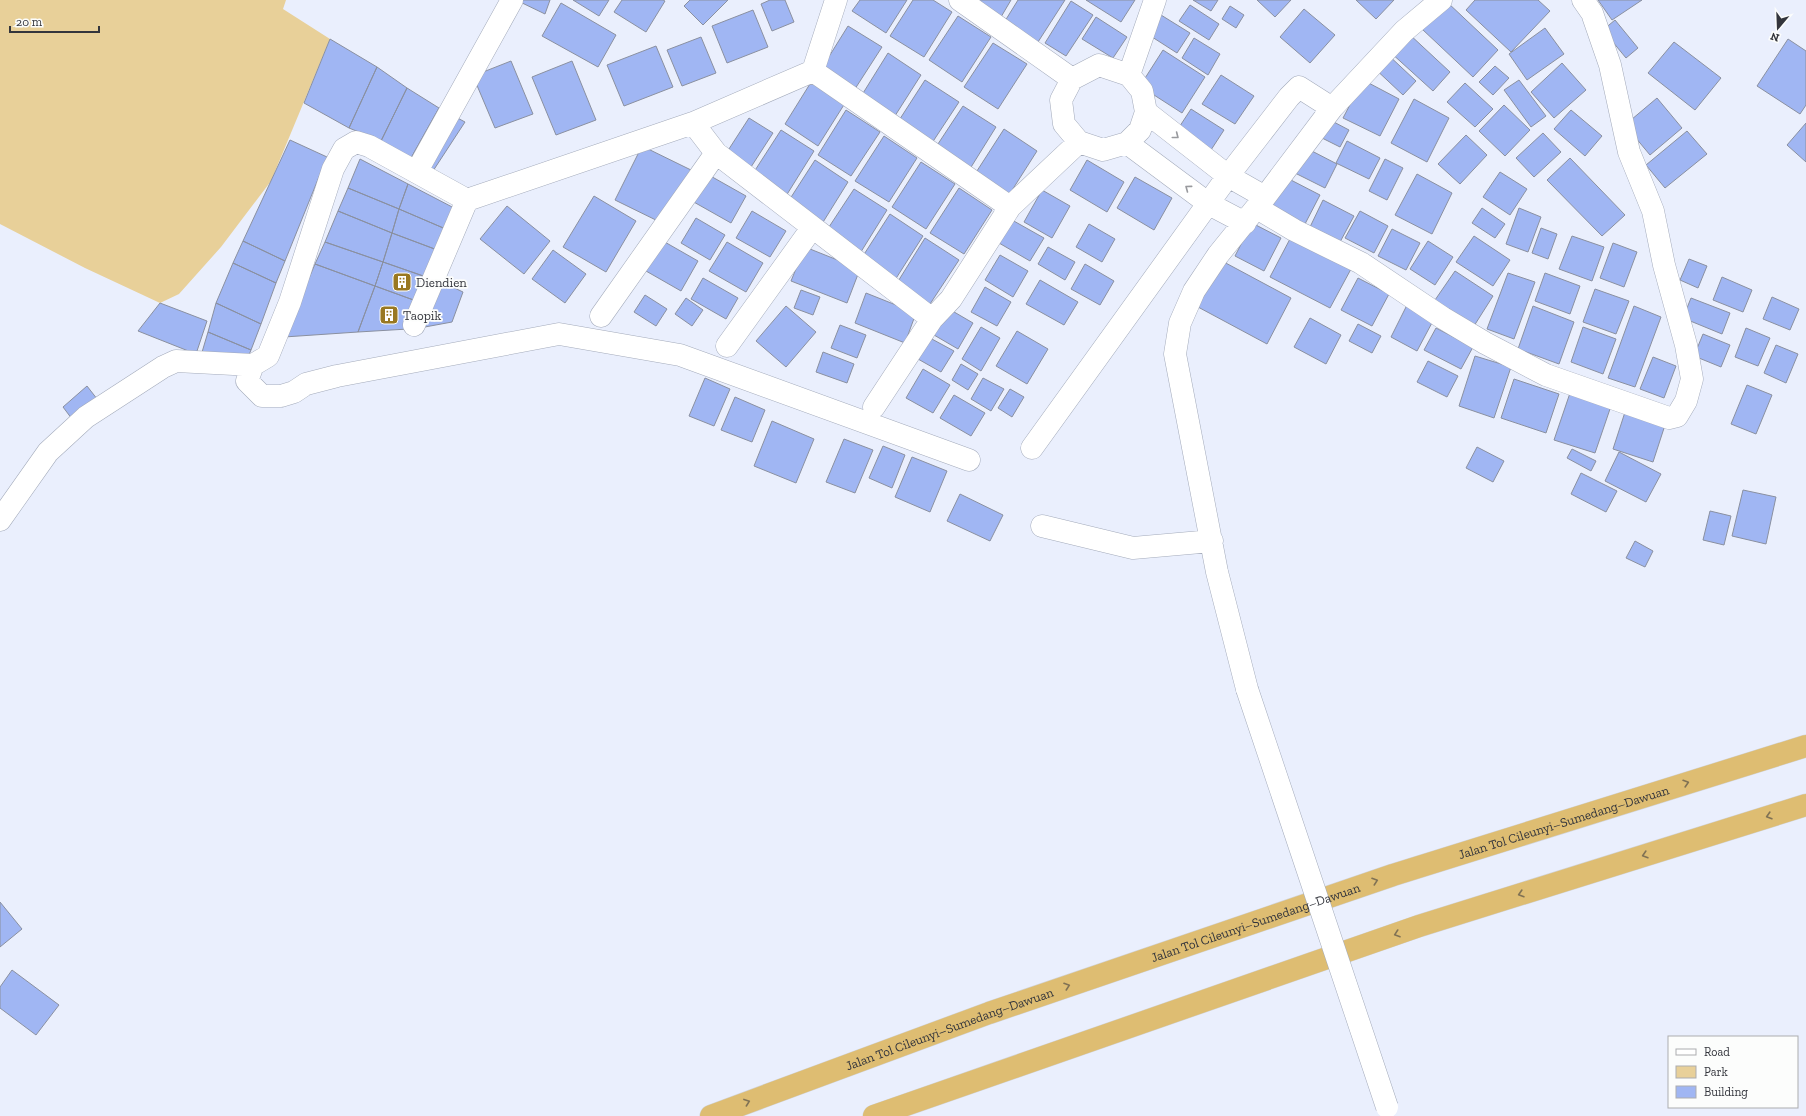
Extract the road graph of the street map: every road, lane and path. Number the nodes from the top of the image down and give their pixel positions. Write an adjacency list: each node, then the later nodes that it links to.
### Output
1 (512, 0): 16 (street)
2 (836, 0): 7 (street)
3 (960, 0): 9 (street)
4 (1155, 0): 8 (street)
5 (1441, 0): 10 (street)
6 (1583, 0): 21 (street)
7 (813, 71): 12 (street); 20 (street)
8 (1129, 75): 9 (street); 11 (street)
9 (1072, 79): 13 (street)
10 (1332, 108): 17 (street); 21 (street)
11 (1146, 112): 14 (street); 17 (street, one-way to 17)
12 (693, 124): 15 (street); 18 (street)
13 (1079, 142): 14 (street); 20 (street)
14 (1127, 143): 19 (street, one-way to 14)
15 (716, 153): 22 (street); 23 (street)
16 (417, 171): 18 (street); 27 (street)
17 (1228, 176): 19 (street); 21 (street)
18 (468, 200): 25 (street)
19 (1209, 204): 21 (street); 29 (street)
20 (1010, 207): 24 (street)
21 (1256, 210): 33 (street)
22 (812, 228): 24 (street); 26 (street)
23 (601, 316)
24 (932, 319): 28 (street)
25 (414, 325)
26 (727, 346)
27 (253, 365): 30 (street); 31 (street)
28 (874, 407)
29 (1032, 448)
30 (969, 460)
31 (0, 520)
32 (1042, 526): 33 (street)
33 (1212, 541): 36 (street, bridge)
34 (1806, 746): 37 (highway, Jalan Tol Cileunyi–Sumedang–Dawuan, one-way to 34)
35 (1806, 805): 38 (highway, one-way to 38)
36 (1388, 1111)
37 (711, 1116)
38 (874, 1116)

